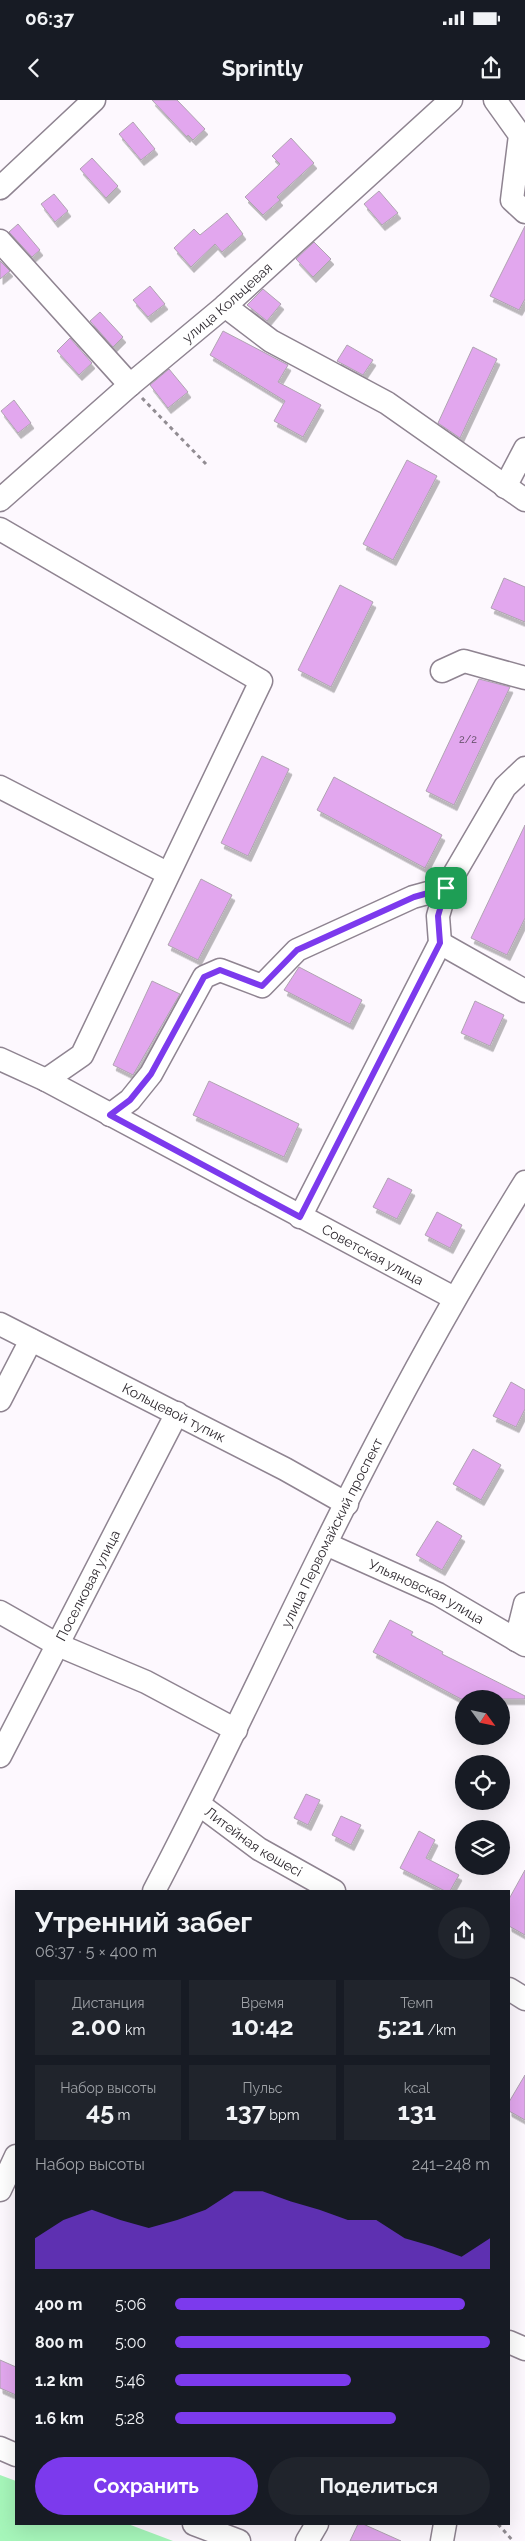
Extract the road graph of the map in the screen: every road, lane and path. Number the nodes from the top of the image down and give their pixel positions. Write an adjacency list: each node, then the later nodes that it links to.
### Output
1 (94, 100): 4 (street)
2 (451, 100): 7 (street, улица Кольцевая)
3 (495, 100): 5 (street)
4 (0, 188)
5 (525, 212)
6 (0, 241): 8 (street)
7 (225, 306): 8 (street, улица Кольцевая); 11 (street)
8 (130, 385): 10 (path); 12 (street, улица Кольцевая)
9 (525, 449): 11 (street)
10 (206, 464)
11 (505, 486): 13 (street)
12 (0, 500)
13 (525, 500)
14 (0, 529): 19 (street)
15 (442, 671): 16 (street)
16 (525, 678)
17 (525, 768): 20 (street)
18 (0, 788): 19 (street)
19 (168, 873): 24 (street)
20 (446, 888): 21 (street); 25 (street)
21 (440, 943): 22 (street); 27 (street)
22 (525, 991)
23 (0, 1059): 24 (street, Советская улица)
24 (46, 1080): 25 (street, Советская улица)
25 (110, 1115): 27 (street, Советская улица)
26 (525, 1182): 28 (street, улица Первомайский проспект)
27 (300, 1217): 28 (street, Советская улица)
28 (454, 1298): 33 (street, улица Первомайский проспект)
29 (0, 1324): 30 (street, Кольцевой тупик)
30 (31, 1340): 31 (street); 32 (street, Кольцевой тупик)
31 (0, 1400)
32 (177, 1413): 33 (street, Кольцевой тупик); 38 (street, Поселковая улица)
33 (347, 1504): 34 (street, улица Первомайский проспект)
34 (326, 1544): 37 (street, Ульяновская улица); 39 (street, улица Первомайский проспект)
35 (525, 1604): 37 (street)
36 (0, 1612): 38 (street)
37 (521, 1643)
38 (58, 1645): 39 (street); 40 (street, Поселковая улица)
39 (236, 1730): 41 (street, улица Первомайский проспект)
40 (0, 1756)
41 (200, 1805): 42 (street, улица Первомайский проспект); 43 (street, Литейная көшесі)
42 (155, 1890)
43 (332, 1890)
44 (510, 1990): 45 (street)
45 (525, 1998)
46 (15, 2158): 47 (street)
47 (0, 2190)
48 (510, 2342): 49 (street)
49 (525, 2349)
50 (0, 2448): 51 (street)
51 (15, 2455)
52 (197, 2525): 56 (street)
53 (316, 2525): 57 (street)
54 (445, 2525): 58 (street)
55 (499, 2525): 59 (path)
56 (239, 2541)
57 (307, 2541)
58 (442, 2541)
59 (513, 2541)

